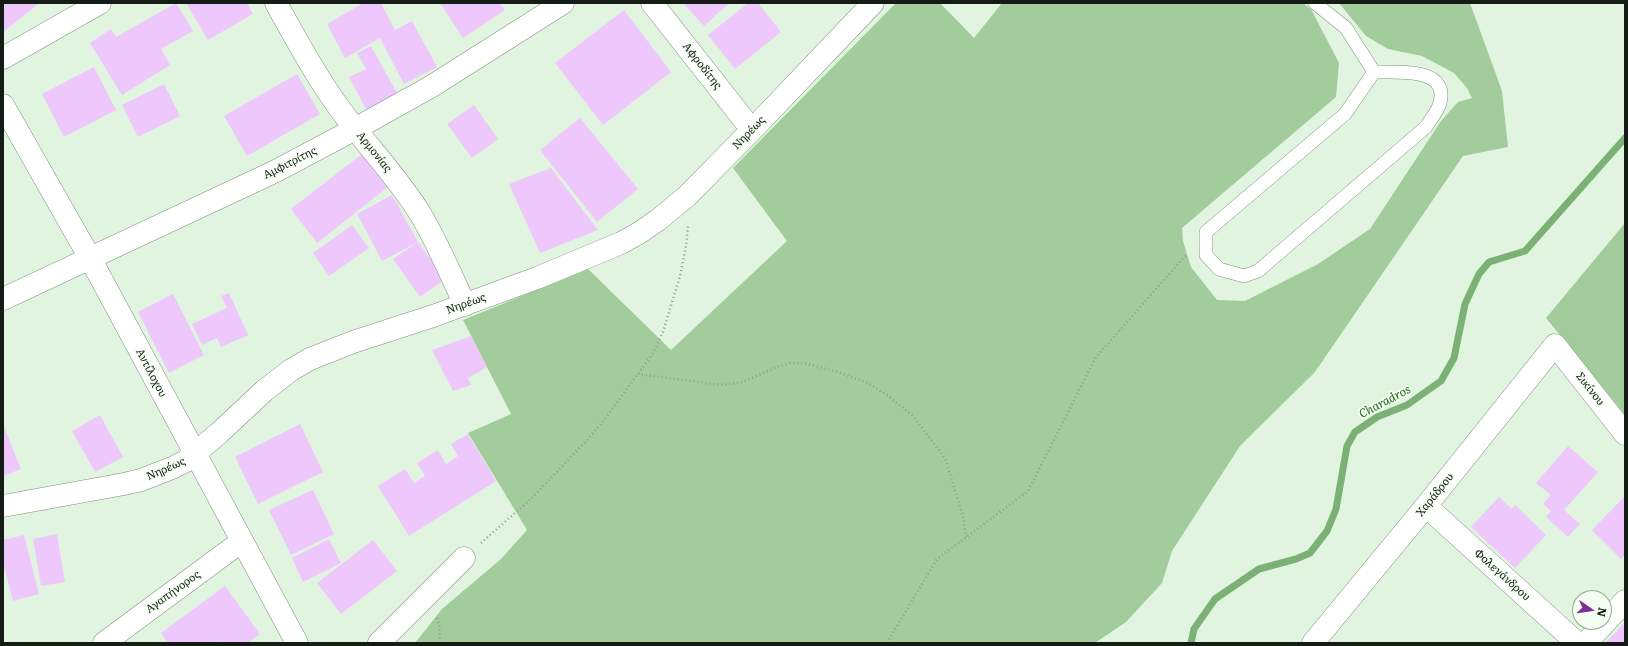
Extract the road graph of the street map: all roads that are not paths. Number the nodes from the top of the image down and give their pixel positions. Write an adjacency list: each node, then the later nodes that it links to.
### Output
1 (100, 3): 7 (street)
2 (276, 3): 10 (street, Αρμονίας)
3 (563, 3): 10 (street, Αμφιτρίτης)
4 (652, 3): 11 (street, Αφροδίτης)
5 (873, 3): 11 (street, Νηρέως)
6 (1315, 3): 8 (lane)
7 (3, 58)
8 (1374, 72): 8 (lane)
9 (3, 104): 12 (street, Αντίλοχου)
10 (355, 129): 12 (street, Αμφιτρίτης); 14 (street, Αρμονίας)
11 (752, 130): 14 (street, Νηρέως)
12 (90, 258): 13 (street, Αμφιτρίτης); 17 (street, Αντίλοχου)
13 (3, 299)
14 (465, 305): 17 (street, Νηρέως)
15 (1555, 345): 16 (street, Σικίνου); 19 (street, Χαράδρου)
16 (1625, 434)
17 (195, 454): 18 (street, Νηρέως); 20 (street, Αντίλοχου)
18 (3, 506)
19 (1426, 506): 23 (street, Χαράδρου); 27 (street, Φολεγάνδρου)
20 (242, 541): 24 (street, Αγαπήνορος); 25 (street, Αντίλοχου)
21 (464, 558): 26 (street)
22 (1625, 601): 28 (street)
23 (1317, 641)
24 (104, 643)
25 (297, 643)
26 (379, 643)
27 (1577, 643)
28 (1586, 643)

